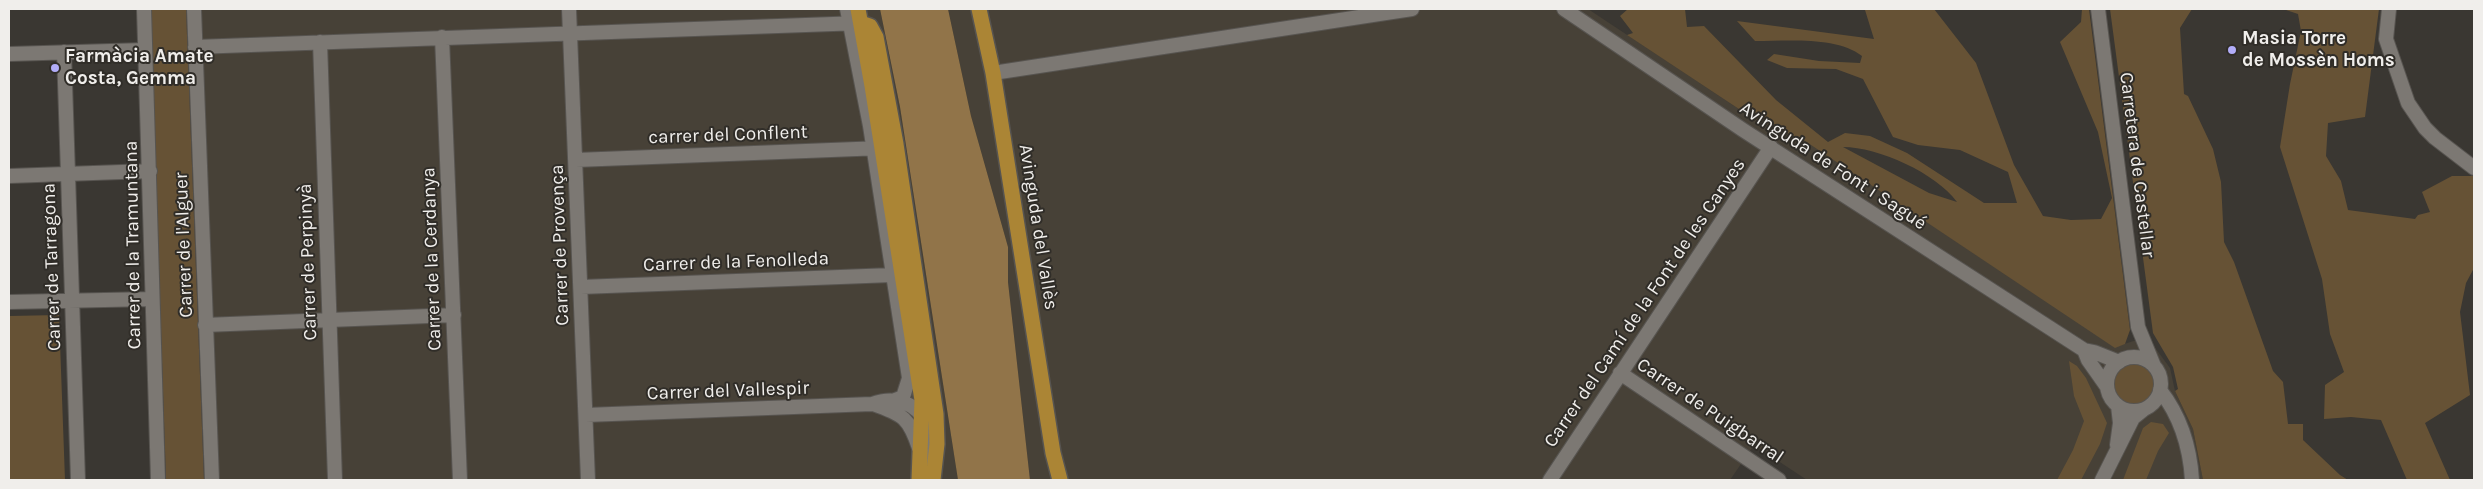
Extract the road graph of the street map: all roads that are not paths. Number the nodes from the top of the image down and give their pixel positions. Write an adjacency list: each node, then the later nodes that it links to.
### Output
1 (144, 9): 14 (street, Carrer de la Tramuntana)
2 (194, 9): 13 (street, Carrer de l'Alguer)
3 (570, 9): 10 (street, Carrer de Provença)
4 (979, 9): 17 (main road, Avinguda del Vallès)
5 (1412, 9): 17 (street)
6 (1564, 9): 19 (street, Avinguda de Font i Sagué)
7 (2098, 9): 35 (street, Carretera de Castellar)
8 (2389, 9): 22 (street)
9 (854, 15): 10 (street); 18 (main road); 20 (main road)
10 (570, 32): 11 (street); 21 (street, Carrer de Provença)
11 (442, 37): 12 (street); 32 (street, Carrer de la Cerdanya)
12 (320, 42): 13 (street); 33 (street, Carrer de Perpinyà)
13 (195, 47): 34 (street, Carrer de l'Alguer)
14 (145, 50): 15 (street); 23 (street, Carrer de la Tramuntana)
15 (64, 52): 16 (street); 24 (street, Carrer de Tarragona)
16 (9, 54)
17 (993, 73): 51 (main road, Avinguda del Vallès)
18 (885, 80): 20 (street); 26 (main road)
19 (1771, 147): 36 (street, Avinguda de Font i Sagué); 39 (street, Carrer del Camí de la Font de les Canyes)
20 (877, 148): 21 (street, carrer del Conflent); 26 (street); 27 (street); 48 (main road)
21 (576, 160): 28 (street, Carrer de Provença)
22 (2474, 168)
23 (150, 171): 24 (street); 29 (street, Carrer de la Tramuntana)
24 (68, 174): 25 (street); 30 (street, Carrer de Tarragona)
25 (9, 176)
26 (904, 206): 52 (main road)
27 (892, 275): 28 (street, Carrer de la Fenolleda); 40 (street)
28 (581, 287): 47 (street, Carrer de Provença)
29 (152, 299): 30 (street); 54 (street, Carrer de la Tramuntana)
30 (71, 300): 31 (street); 53 (street, Carrer de Tarragona)
31 (9, 302)
32 (454, 315): 33 (street); 57 (street, Carrer de la Cerdanya)
33 (328, 320): 34 (street); 56 (street, Carrer de Perpinyà)
34 (205, 325): 55 (street, Carrer de l'Alguer)
35 (2138, 327): 37 (street, Carretera de Castellar); 38 (street, Carretera de Castellar)
36 (2084, 350): 37 (street, Avinguda de Font i Sagué); 41 (street, Avinguda de Font i Sagué)
37 (2122, 360): 38 (street); 41 (street)
38 (2154, 366): 42 (street)
39 (1620, 373): 61 (street, Carrer del Camí de la Font de les Canyes); 62 (street, Carrer de Puigbarral)
40 (909, 378): 43 (street); 48 (street)
41 (2107, 387): 45 (street)
42 (2160, 390): 46 (street); 49 (street)
43 (895, 400): 44 (street, Carrer del Vallespir); 48 (street)
44 (872, 404): 47 (street, Carrer del Vallespir); 52 (street)
45 (2118, 406): 46 (street); 50 (street)
46 (2146, 408): 49 (street); 50 (street)
47 (586, 415): 58 (street, Carrer de Provença)
48 (919, 417): 52 (main road)
49 (2178, 420): 64 (street)
50 (2117, 447): 63 (street)
51 (1053, 453): 59 (main road, Avinguda del Vallès); 60 (main road, Avinguda del Vallès)
52 (923, 471)
53 (78, 480)
54 (158, 480)
55 (212, 480)
56 (335, 480)
57 (460, 480)
58 (588, 480)
59 (1052, 480)
60 (1060, 480)
61 (1550, 480)
62 (1779, 480)
63 (2102, 480)
64 (2192, 480)

